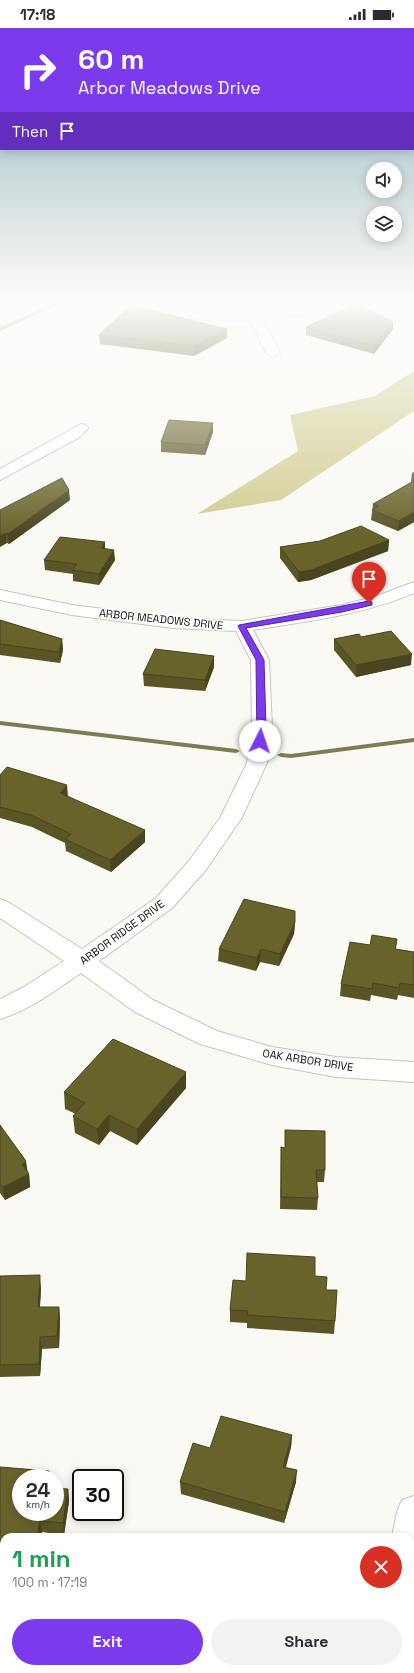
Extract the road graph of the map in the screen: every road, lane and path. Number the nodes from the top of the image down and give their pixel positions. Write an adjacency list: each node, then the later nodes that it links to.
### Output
1 (81, 428): 2 (street)
2 (0, 475)
3 (414, 587): 5 (street, ARBOR MEADOWS DRIVE)
4 (0, 595): 5 (street, ARBOR MEADOWS DRIVE)
5 (242, 626): 7 (street, ARBOR RIDGE DRIVE)
6 (0, 907): 7 (street, OAK ARBOR DRIVE)
7 (82, 961): 8 (street, ARBOR RIDGE DRIVE); 9 (street, OAK ARBOR DRIVE)
8 (0, 1010)
9 (414, 1072)
10 (414, 1512): 11 (street)
11 (410, 1533)

